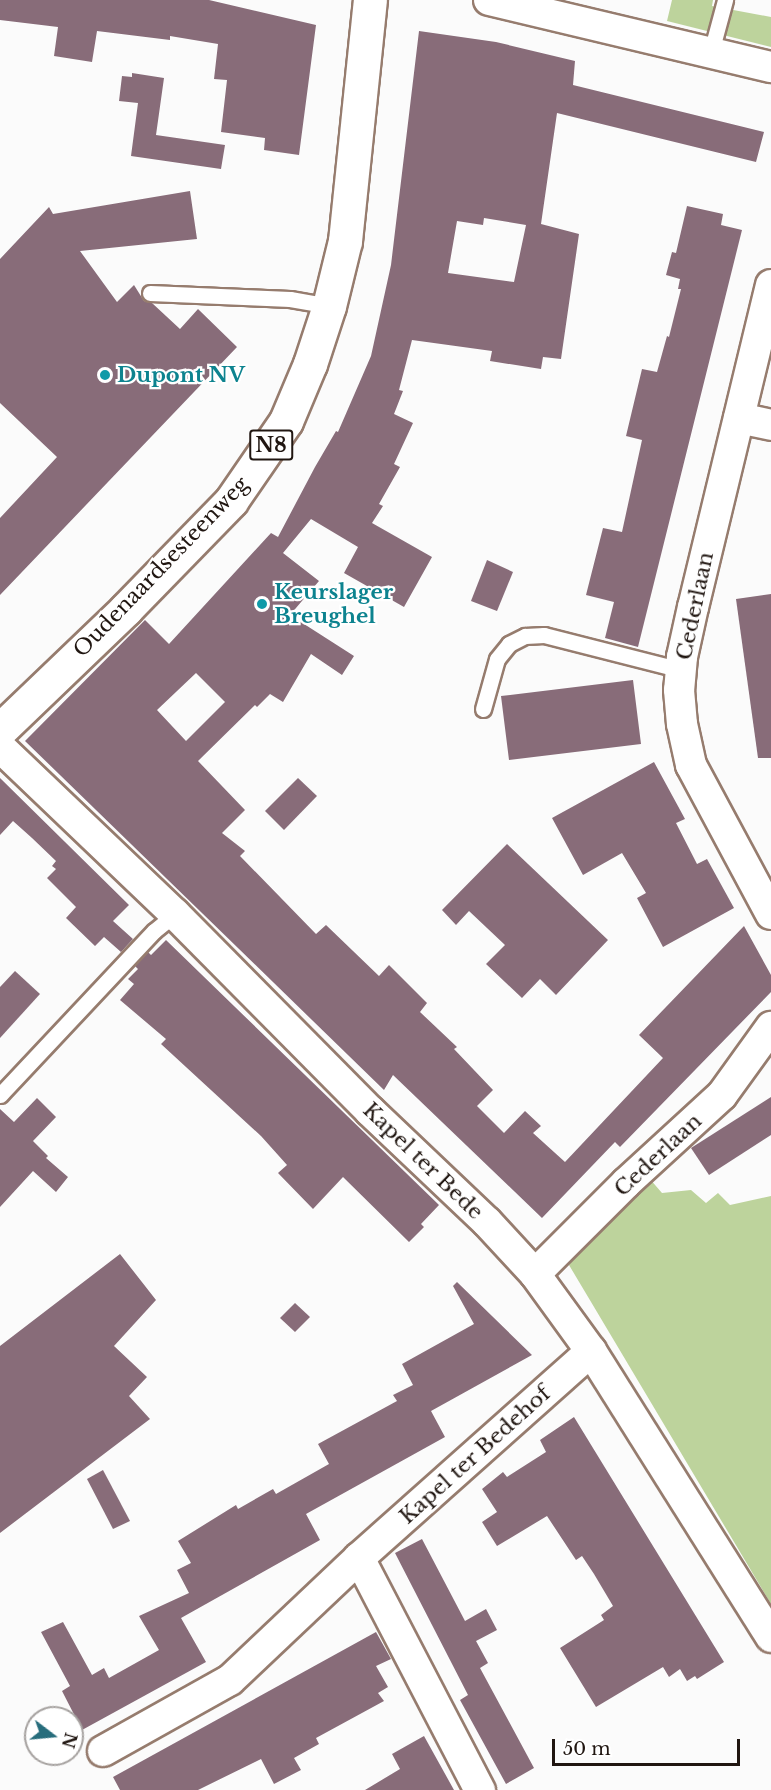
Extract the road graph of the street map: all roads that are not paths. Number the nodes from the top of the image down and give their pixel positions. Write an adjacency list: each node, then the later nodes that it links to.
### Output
1 (370, 0): 8 (main road, Oudenaardsesteenweg / N8)
2 (489, 0): 4 (street)
3 (726, 0): 4 (lane)
4 (711, 52): 5 (street)
5 (771, 67)
6 (771, 285): 9 (street, Cederlaan)
7 (150, 293): 8 (lane)
8 (329, 306): 13 (main road, Oudenaardsesteenweg / N8)
9 (739, 418): 10 (street); 11 (street, Cederlaan)
10 (771, 425)
11 (681, 670): 12 (lane); 16 (street, Cederlaan)
12 (483, 709)
13 (0, 730)
14 (0, 747): 15 (street, Kapel ter Bede)
15 (175, 914): 18 (lane); 19 (street, Kapel ter Bede)
16 (771, 914)
17 (771, 1027): 19 (street, Cederlaan)
18 (0, 1095)
19 (535, 1274): 20 (street, Kapel ter Bede)
20 (591, 1352): 21 (street, Kapel ter Bedehof); 22 (street, Kapel ter Bede)
21 (359, 1558): 23 (street, Kapel ter Bedehof); 24 (street)
22 (771, 1637)
23 (104, 1750)
24 (480, 1790)

